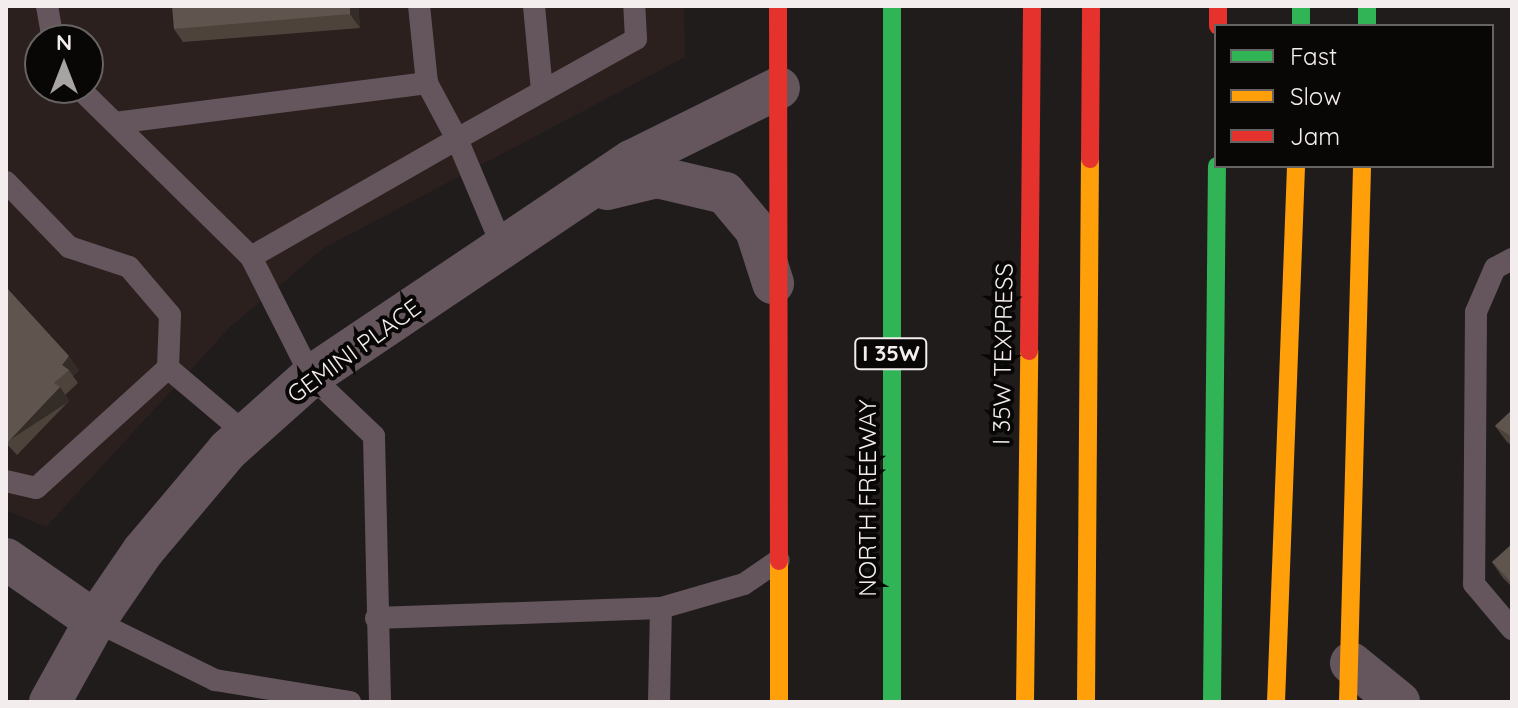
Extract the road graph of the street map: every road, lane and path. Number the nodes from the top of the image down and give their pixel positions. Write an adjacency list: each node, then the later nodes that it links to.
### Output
1 (419, 6): 8 (lane)
2 (534, 6): 10 (lane)
3 (634, 6): 10 (lane)
4 (778, 6): 9 (main road)
5 (892, 6): 39 (main road, NORTH FREEWAY / I 35W)
6 (1032, 6): 40 (main road, I 35W TEXPRESS)
7 (1091, 6): 41 (main road)
8 (427, 83): 12 (lane); 13 (lane)
9 (779, 88): 18 (street, GEMINI PLACE); 22 (main road)
10 (542, 91): 13 (lane)
11 (95, 104): 12 (lane)
12 (115, 123): 20 (lane)
13 (457, 139): 19 (lane); 20 (lane)
14 (1217, 168): 42 (main road)
15 (1296, 168): 43 (main road)
16 (1362, 168): 33 (main road)
17 (6, 182): 23 (lane)
18 (583, 196): 19 (street, GEMINI PLACE); 22 (street, GEMINI PLACE)
19 (503, 248): 24 (street, GEMINI PLACE)
20 (251, 257): 24 (lane)
21 (1512, 259): 32 (lane)
22 (779, 305): 28 (main road)
23 (168, 368): 25 (lane); 26 (lane)
24 (311, 376): 25 (street, GEMINI PLACE); 30 (lane)
25 (246, 434): 31 (street, GEMINI PLACE)
26 (6, 481)
27 (6, 559): 31 (street)
28 (779, 560): 29 (lane); 38 (main road)
29 (661, 608): 30 (lane); 37 (lane)
30 (376, 618): 36 (lane)
31 (95, 621): 34 (street, GEMINI PLACE); 35 (lane)
32 (1512, 629)
33 (1350, 683): 44 (street)
34 (50, 702)
35 (350, 702)
36 (380, 702)
37 (659, 702)
38 (779, 702)
39 (892, 702)
40 (1025, 702)
41 (1086, 702)
42 (1212, 702)
43 (1276, 702)
44 (1399, 702)

